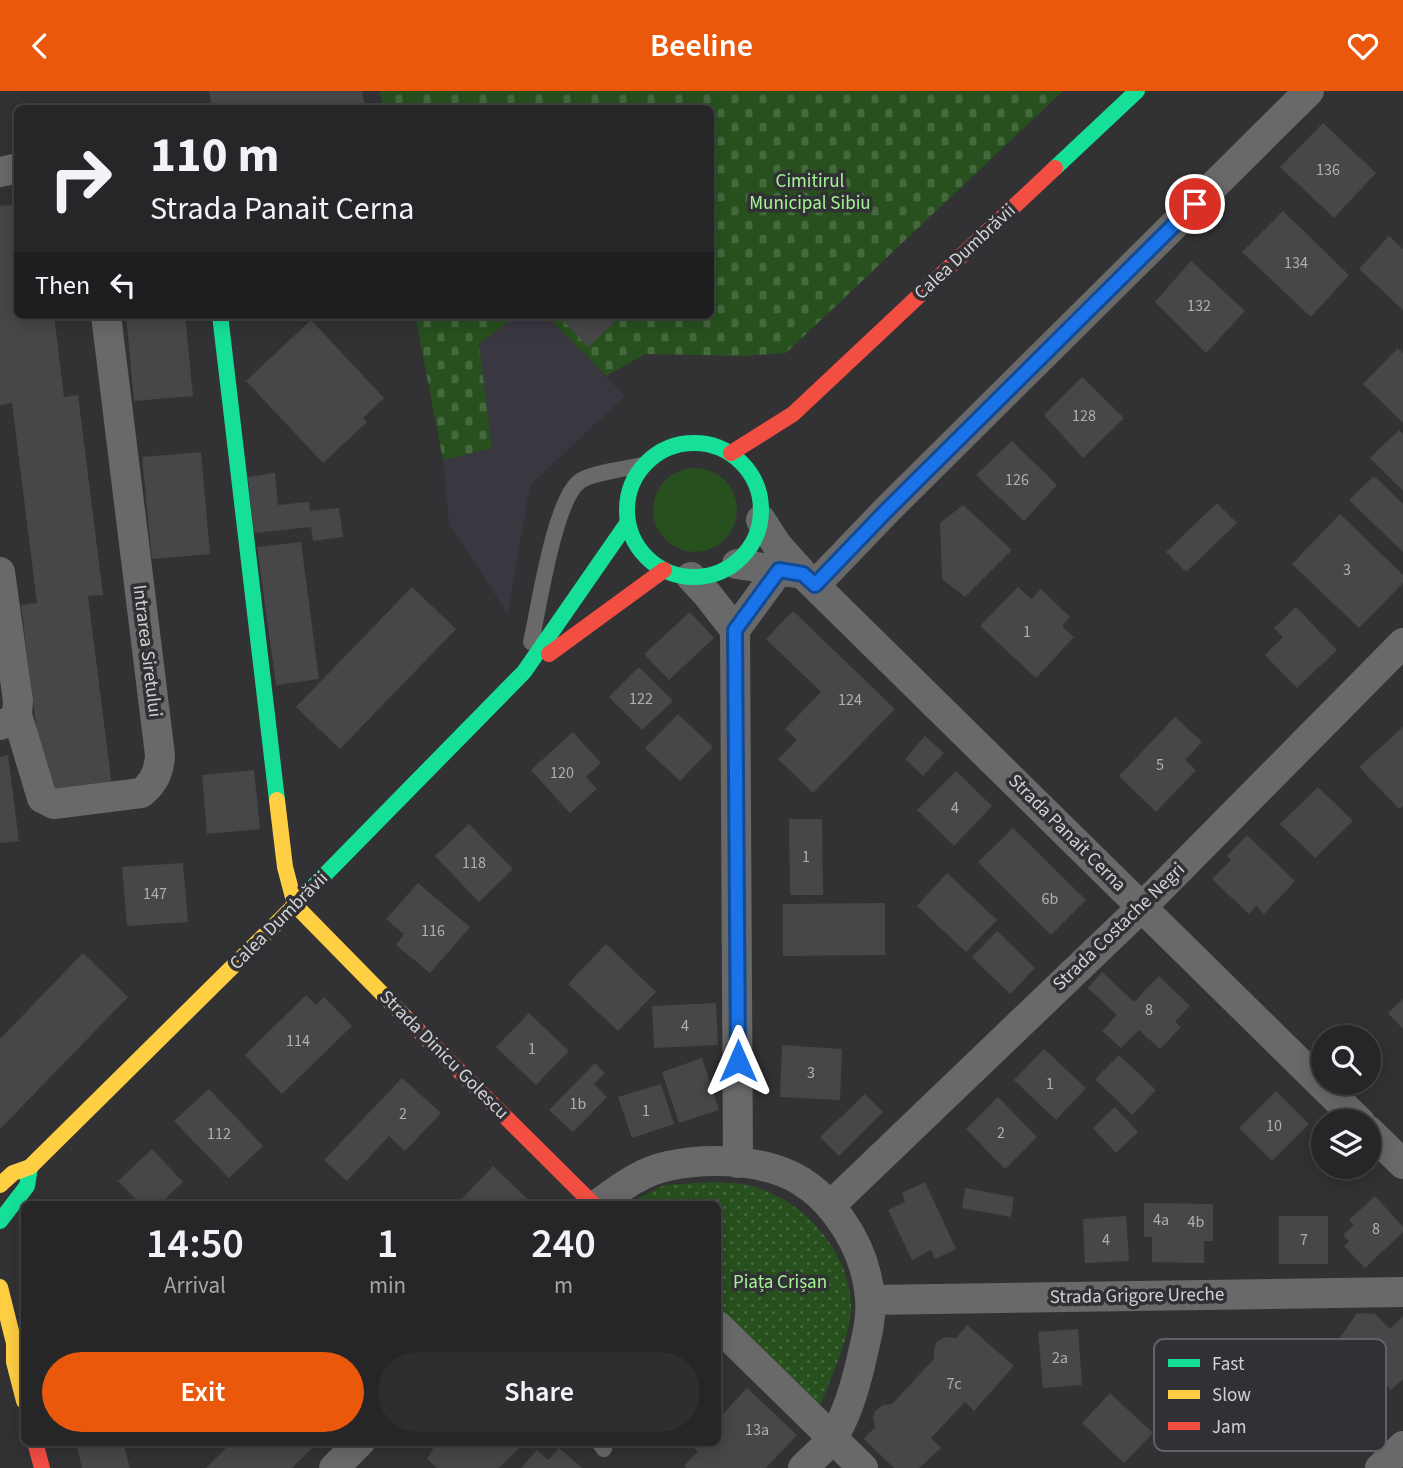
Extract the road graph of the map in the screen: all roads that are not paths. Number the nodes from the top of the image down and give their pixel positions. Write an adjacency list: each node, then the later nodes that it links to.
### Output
1 (1137, 91): 5 (main road, Calea Dumbrăvii)
2 (1309, 91): 14 (street)
3 (106, 319): 18 (street, Intrarea Siretului)
4 (220, 319): 19 (main road)
5 (793, 414): 6 (main road, Calea Dumbrăvii); 7 (main road, Calea Dumbrăvii)
6 (774, 446)
7 (731, 453): 8 (main road); 9 (main road)
8 (643, 465): 10 (main road); 17 (lane)
9 (761, 520): 11 (main road); 14 (street, Strada Panait Cerna)
10 (628, 522): 13 (main road); 17 (main road, Calea Dumbrăvii)
11 (737, 564): 13 (main road); 14 (street)
12 (0, 572): 18 (street, Intrarea Siretului)
13 (677, 573): 15 (street); 17 (main road, Calea Dumbrăvii)
14 (799, 577): 15 (street); 20 (street, Strada Panait Cerna)
15 (735, 630): 23 (street)
16 (1403, 643): 20 (street, Strada Costache Negri)
17 (524, 672): 19 (main road, Calea Dumbrăvii)
18 (8, 720)
19 (295, 905): 25 (main road, Calea Dumbrăvii); 27 (main road, Strada Dinicu Golescu)
20 (1142, 907): 21 (street, Strada Panait Cerna); 29 (street, Strada Costache Negri)
21 (1347, 1109)
22 (1381, 1143): 24 (street)
23 (737, 1163): 28 (street); 29 (street)
24 (1403, 1164)
25 (30, 1167): 26 (main road, Calea Dumbrăvii); 30 (main road, Calea Dumbrăvii)
26 (0, 1185)
27 (592, 1201)
28 (600, 1201)
29 (830, 1206): 33 (street)
30 (0, 1221)
31 (0, 1287): 36 (main road)
32 (1403, 1292): 33 (street, Strada Grigore Ureche)
33 (870, 1300): 38 (street)
34 (721, 1329): 38 (street)
35 (0, 1349): 36 (main road)
36 (14, 1362): 37 (main road)
37 (21, 1389)
38 (832, 1438): 44 (street); 45 (street)
39 (36, 1446): 42 (main road)
40 (356, 1446): 43 (street)
41 (1403, 1446): 46 (street)
42 (42, 1468)
43 (334, 1468)
44 (803, 1468)
45 (863, 1468)
46 (1380, 1468)

